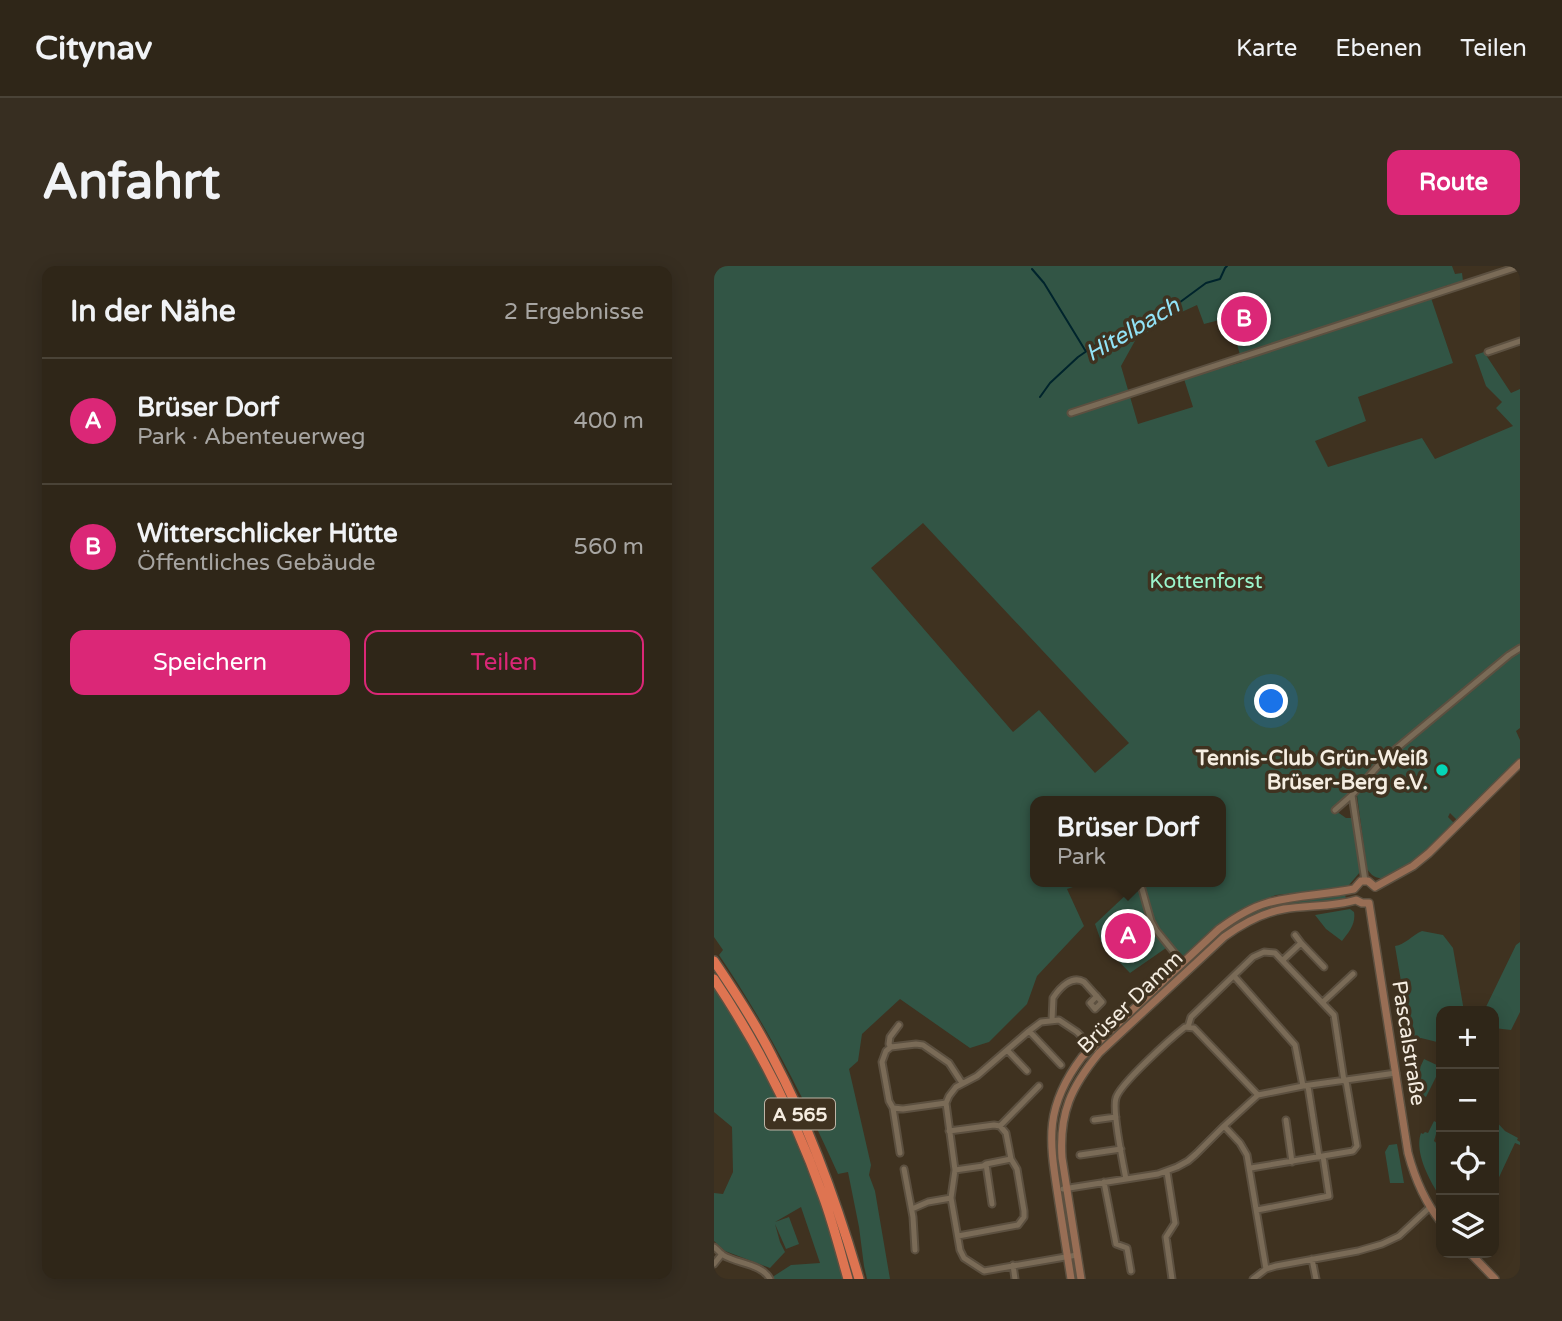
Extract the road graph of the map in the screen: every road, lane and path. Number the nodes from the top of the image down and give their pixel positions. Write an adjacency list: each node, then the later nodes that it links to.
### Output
1 (1520, 266): 4 (street)
2 (1520, 341): 3 (street)
3 (1488, 352)
4 (1071, 412)
5 (1520, 648): 7 (street)
6 (1520, 763): 12 (street)
7 (1352, 795): 8 (street); 9 (street)
8 (1335, 810)
9 (1365, 881): 11 (street, Brüser Damm); 12 (street)
10 (1141, 887): 18 (street)
11 (1354, 889): 13 (street); 18 (street, Brüser Damm)
12 (1374, 896): 13 (street, Brüser Damm); 35 (street, Pascalstraße)
13 (1356, 900): 32 (street, Brüser Damm)
14 (1295, 935): 15 (street)
15 (1301, 943): 16 (street); 19 (street)
16 (1283, 960): 21 (street); 24 (street)
17 (714, 961): 84 (highway, A 565)
18 (1182, 962): 30 (street, Brüser Damm)
19 (1324, 967)
20 (1353, 974): 24 (street)
21 (1234, 976): 27 (street); 39 (street)
22 (714, 979): 83 (highway, A 565)
23 (1097, 996): 25 (street)
24 (1323, 1002): 36 (street)
25 (1052, 1020): 28 (street); 30 (street)
26 (899, 1025): 29 (street)
27 (1188, 1027): 40 (street); 43 (street)
28 (1029, 1031): 31 (street); 33 (street)
29 (891, 1047): 37 (street); 42 (street)
30 (1092, 1047): 32 (street); 63 (street, Brüser Damm)
31 (1007, 1050): 34 (street); 37 (street)
32 (1099, 1054): 62 (street, Brüser Damm)
33 (1060, 1065)
34 (1027, 1071)
35 (1396, 1073): 36 (street); 66 (street, Pascalstraße)
36 (1345, 1081): 39 (street); 52 (street)
37 (962, 1083): 41 (street)
38 (1039, 1086): 46 (street)
39 (1305, 1086): 40 (street); 52 (street)
40 (1258, 1095): 47 (street)
41 (946, 1103): 42 (street); 48 (street)
42 (893, 1108): 50 (street)
43 (1116, 1117): 44 (street); 49 (street)
44 (1094, 1120)
45 (1286, 1121): 54 (street)
46 (1000, 1126): 48 (street); 53 (street)
47 (1224, 1126): 56 (street); 59 (street)
48 (949, 1131): 58 (street)
49 (1121, 1149): 51 (street); 60 (street)
50 (900, 1153)
51 (1080, 1155)
52 (1321, 1157): 54 (street); 68 (street)
53 (1011, 1159): 55 (street); 70 (street)
54 (1292, 1162): 56 (street)
55 (986, 1164): 58 (street); 65 (street)
56 (1251, 1168): 68 (street)
57 (904, 1169): 67 (street)
58 (955, 1170): 64 (street)
59 (1167, 1171): 60 (street); 88 (street)
60 (1126, 1179): 61 (street)
61 (1104, 1182): 62 (street); 81 (street)
62 (1067, 1188): 63 (street); 74 (street, Brüser Damm)
63 (1057, 1190): 75 (street, Brüser Damm)
64 (951, 1198): 67 (street); 70 (street)
65 (992, 1204)
66 (1429, 1208): 69 (street, Pascalstraße); 77 (street)
67 (912, 1209): 72 (street)
68 (1257, 1210): 80 (street)
69 (1436, 1216)
70 (958, 1236): 79 (street)
71 (714, 1247): 73 (street)
72 (915, 1250)
73 (722, 1254): 78 (street); 82 (street)
74 (1077, 1255): 75 (street); 87 (street, Brüser Damm)
75 (1067, 1256): 79 (street); 86 (street, Brüser Damm)
76 (1475, 1258): 91 (street)
77 (1312, 1259): 80 (street); 90 (street)
78 (714, 1264)
79 (1013, 1265): 85 (street)
80 (1266, 1269): 89 (street)
81 (1131, 1271)
82 (769, 1279)
83 (848, 1279)
84 (859, 1279)
85 (1015, 1279)
86 (1071, 1279)
87 (1081, 1279)
88 (1172, 1279)
89 (1253, 1279)
90 (1316, 1279)
91 (1495, 1279)

